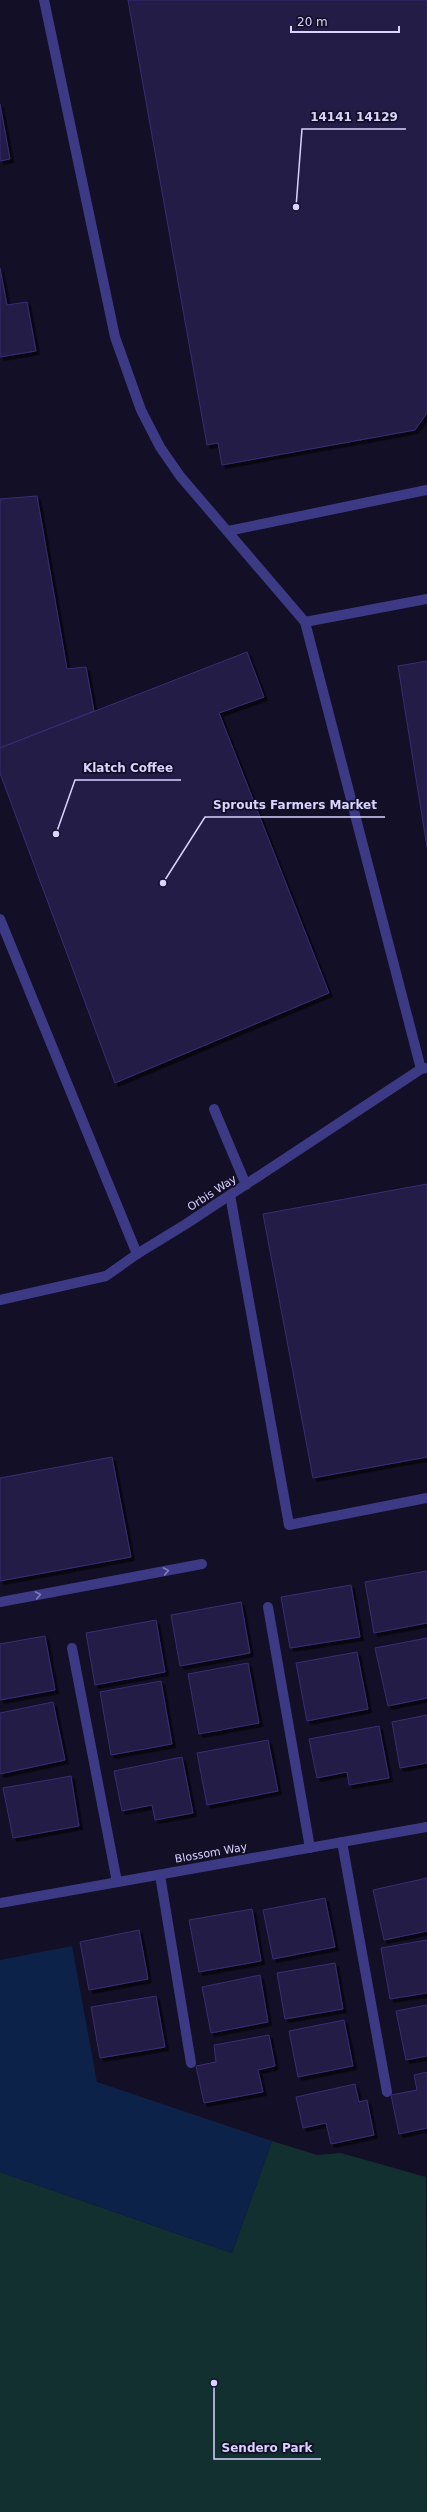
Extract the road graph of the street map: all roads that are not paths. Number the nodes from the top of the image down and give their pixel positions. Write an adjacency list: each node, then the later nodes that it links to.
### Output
1 (44, 0): 3 (street)
2 (427, 490): 3 (street)
3 (228, 531): 5 (street)
4 (427, 599): 5 (street)
5 (305, 622): 7 (street)
6 (0, 919): 11 (street)
7 (424, 1068): 9 (street, Orbis Way)
8 (214, 1109): 9 (street)
9 (246, 1185): 10 (street, Orbis Way)
10 (230, 1195): 11 (street, Orbis Way); 13 (street)
11 (136, 1254): 12 (street, Orbis Way)
12 (0, 1300)
13 (427, 1498)
14 (202, 1564): 15 (street, one-way to 14)
15 (0, 1602)
16 (268, 1607): 20 (street)
17 (72, 1648): 22 (street)
18 (427, 1828): 19 (street, Blossom Way)
19 (342, 1842): 20 (street, Blossom Way); 25 (street)
20 (310, 1848): 21 (street, Blossom Way)
21 (160, 1875): 22 (street, Blossom Way); 24 (street)
22 (117, 1882): 23 (street, Blossom Way)
23 (0, 1903)
24 (191, 2063)
25 (387, 2092)

